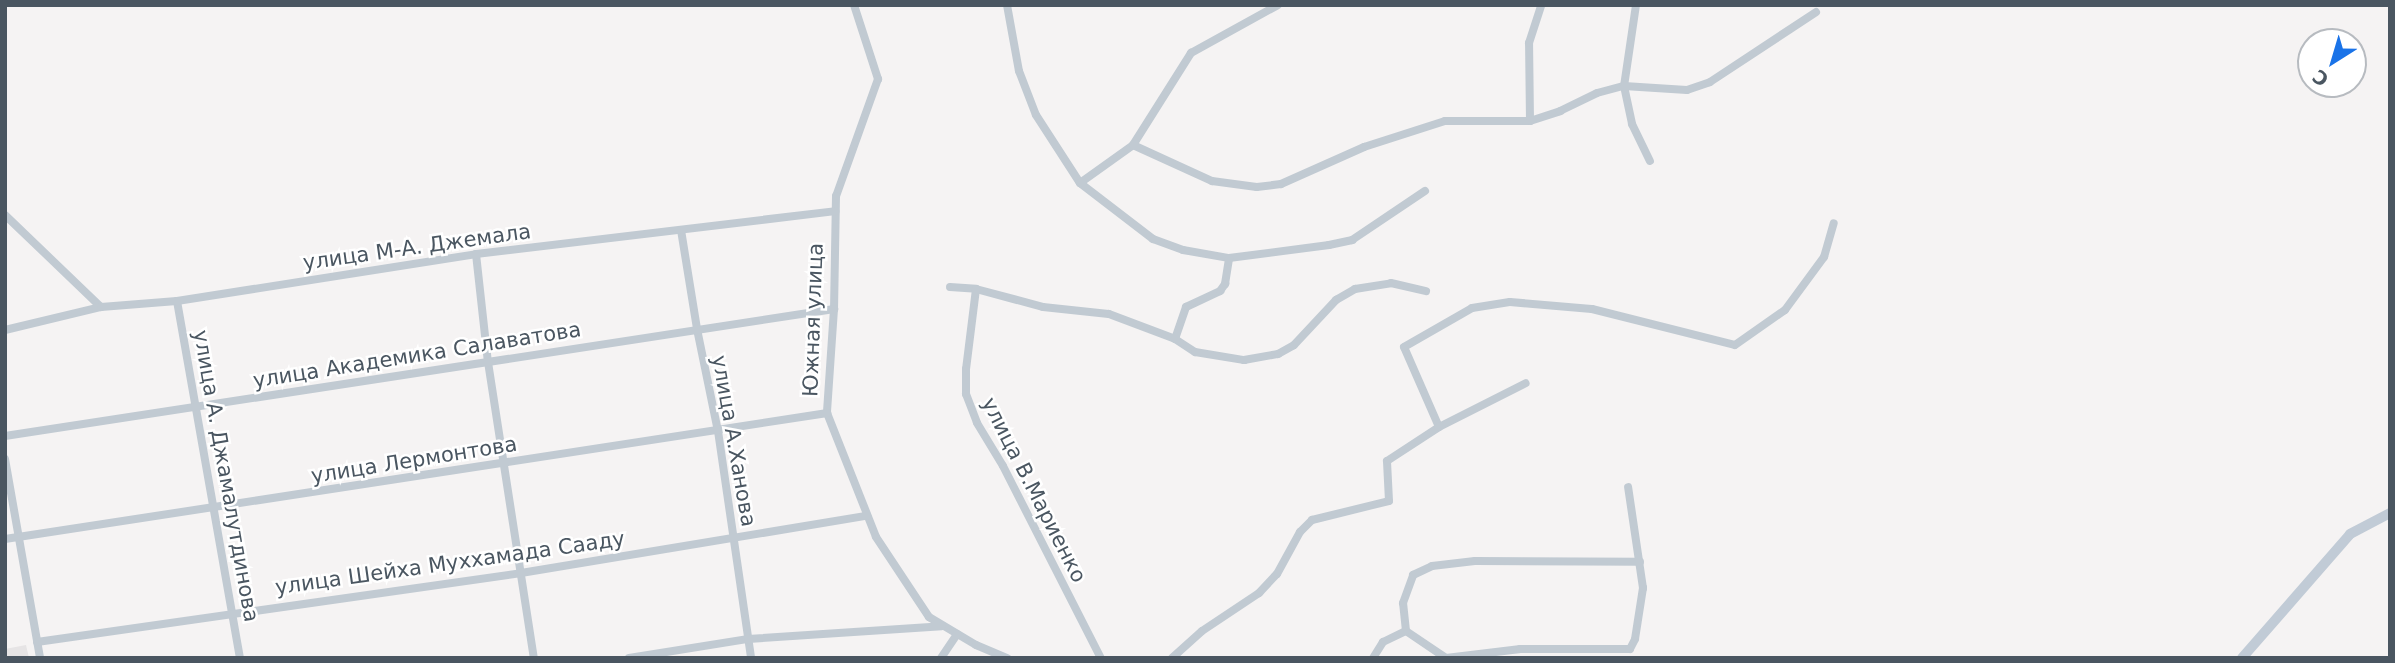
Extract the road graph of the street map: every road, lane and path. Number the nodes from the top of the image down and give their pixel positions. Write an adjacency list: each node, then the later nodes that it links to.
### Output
1 (854, 5): 13 (street, Южная улица)
2 (1007, 5): 11 (street)
3 (1278, 5): 9 (street)
4 (1541, 5): 8 (street)
5 (1636, 5): 7 (street)
6 (1816, 12): 7 (street)
7 (1623, 86): 8 (street); 10 (street)
8 (1530, 121): 9 (street)
9 (1133, 145): 11 (street)
10 (1650, 160)
11 (1080, 183): 18 (street)
12 (1425, 191): 18 (street)
13 (835, 211): 16 (street, улица М-А. Джемала); 24 (street, Южная улица)
14 (5, 215): 23 (street)
15 (1834, 223): 32 (street)
16 (681, 230): 17 (street, улица М-А. Джемала); 25 (street, улица А.Ханова)
17 (476, 254): 22 (street, улица М-А. Джемала); 28 (street)
18 (1229, 258): 27 (street)
19 (950, 287): 20 (street)
20 (976, 289): 27 (street); 59 (street, улица В.Мариенко)
21 (1426, 291): 27 (street)
22 (177, 301): 23 (street, улица М-А. Джемала); 30 (street, улица А. Джамалутдинова)
23 (101, 307): 26 (street, улица М-А. Джемала)
24 (834, 309): 25 (street, улица Академика Салаватова); 31 (street, Южная улица)
25 (697, 329): 28 (street, улица Академика Салаватова); 33 (street, улица А.Ханова)
26 (5, 330)
27 (1175, 339)
28 (488, 362): 30 (street, улица Академика Салаватова); 36 (street)
29 (1526, 383): 32 (street)
30 (196, 407): 34 (street, улица Академика Салаватова); 38 (street, улица А. Джамалутдинова)
31 (827, 413): 33 (street, улица Лермонтова); 40 (street, Южная улица)
32 (1440, 427): 60 (street)
33 (718, 431): 36 (street, улица Лермонтова); 42 (street, улица А.Ханова)
34 (5, 436)
35 (5, 459): 41 (street)
36 (504, 464): 38 (street, улица Лермонтова); 45 (street)
37 (1628, 487): 44 (street)
38 (214, 509): 41 (street, улица Лермонтова); 46 (street, улица А. Джамалутдинова)
39 (2390, 513): 63 (street)
40 (867, 516): 42 (street, улица Шейха Муххамада Сааду); 47 (street, Южная улица)
41 (19, 537): 43 (street, улица Лермонтова); 51 (street)
42 (734, 538): 45 (street, улица Шейха Муххамада Сааду); 50 (street, улица А.Ханова)
43 (5, 539)
44 (1640, 562): 48 (street); 62 (street)
45 (521, 573): 46 (street, улица Шейха Муххамада Сааду); 55 (street)
46 (233, 612): 51 (street, улица Шейха Муххамада Сааду); 54 (street, улица А. Джамалутдинова)
47 (945, 626): 49 (street, Южная улица); 50 (street)
48 (1406, 631): 61 (street); 62 (street)
49 (957, 634): 52 (street); 58 (street, Южная улица)
50 (748, 639): 56 (street); 57 (street, улица А.Ханова)
51 (37, 642): 53 (street)
52 (941, 657)
53 (40, 658)
54 (240, 658)
55 (534, 658)
56 (629, 658)
57 (751, 658)
58 (1007, 658)
59 (1101, 658)
60 (1172, 658)
61 (1373, 658)
62 (1446, 658)
63 (2242, 658)

